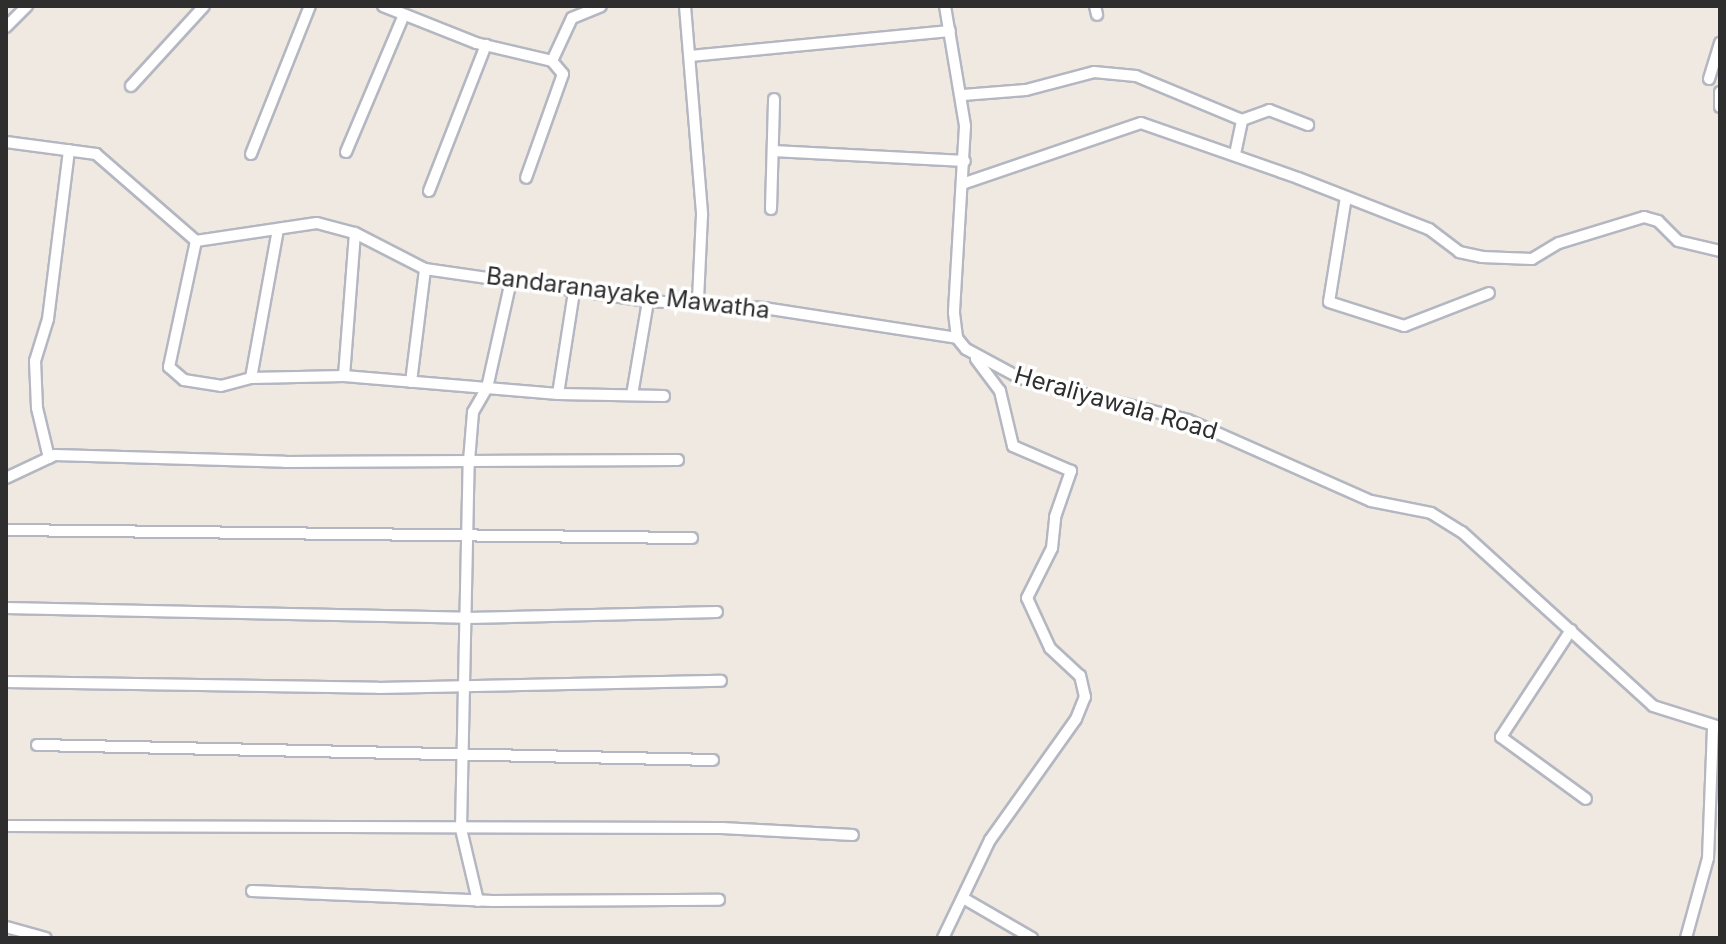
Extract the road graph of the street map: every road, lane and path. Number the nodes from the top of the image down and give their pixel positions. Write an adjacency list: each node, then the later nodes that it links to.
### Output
1 (27, 6): 9 (street)
2 (204, 6): 16 (street)
3 (310, 6): 27 (street)
4 (383, 6): 8 (street)
5 (601, 6): 14 (street)
6 (685, 6): 13 (street)
7 (945, 6): 10 (street)
8 (403, 17): 12 (street); 26 (street)
9 (6, 27)
10 (950, 31): 13 (street); 18 (street)
11 (1720, 43): 15 (street)
12 (486, 45): 14 (street); 32 (street)
13 (690, 56): 43 (street)
14 (552, 61): 30 (street)
15 (1709, 79)
16 (131, 86)
17 (1720, 92): 20 (street)
18 (963, 95): 21 (street); 29 (street)
19 (774, 99): 25 (street)
20 (1720, 107)
21 (1242, 120): 22 (street); 28 (street)
22 (1308, 125)
23 (6, 142): 24 (street)
24 (69, 150): 37 (street); 54 (street)
25 (773, 151): 29 (street); 34 (street)
26 (346, 152)
27 (251, 154)
28 (1235, 154): 31 (street); 33 (street)
29 (965, 161): 31 (street)
30 (526, 178)
31 (962, 184): 45 (street)
32 (429, 191)
33 (1346, 197): 38 (street); 42 (street)
34 (771, 209)
35 (278, 230): 36 (street, Bandaranayake Mawatha); 37 (street, Bandaranayake Mawatha); 48 (street)
36 (355, 233): 39 (street, Bandaranayake Mawatha); 47 (street)
37 (196, 241): 48 (street)
38 (1720, 251)
39 (425, 269): 40 (street, Bandaranayake Mawatha); 49 (street)
40 (511, 281): 41 (street, Bandaranayake Mawatha); 50 (street)
41 (574, 292): 44 (street, Bandaranayake Mawatha); 51 (street)
42 (1489, 293)
43 (698, 300): 44 (street, Bandaranayake Mawatha); 45 (street, Bandaranayake Mawatha)
44 (648, 301): 52 (street)
45 (957, 338): 46 (street, Heraliyawala Road)
46 (973, 355): 64 (street, Heraliyawala Road); 77 (street)
47 (344, 376): 48 (street); 49 (street)
48 (251, 378)
49 (411, 382): 50 (street)
50 (487, 388): 51 (street); 56 (street)
51 (558, 394): 52 (street)
52 (632, 395): 53 (street)
53 (664, 396)
54 (49, 458): 56 (street); 57 (street)
55 (678, 460): 56 (street)
56 (469, 461): 60 (street)
57 (6, 478)
58 (6, 530): 60 (street)
59 (692, 538): 60 (street)
60 (469, 539): 63 (street)
61 (6, 608): 63 (street)
62 (717, 612): 63 (street)
63 (467, 618): 67 (street)
64 (1571, 630): 68 (street, Heraliyawala Road); 72 (street)
65 (721, 681): 67 (street)
66 (6, 682): 67 (street)
67 (465, 687): 70 (street)
68 (1717, 727): 84 (street)
69 (37, 745): 70 (street)
70 (464, 753): 71 (street); 74 (street)
71 (713, 760)
72 (1586, 799)
73 (6, 826): 74 (street)
74 (461, 829): 75 (street); 79 (street)
75 (853, 835)
76 (252, 891): 79 (street)
77 (963, 898): 82 (street); 83 (street)
78 (719, 900): 79 (street)
79 (478, 901)
80 (6, 927): 81 (street)
81 (46, 938)
82 (943, 938)
83 (1032, 938)
84 (1686, 938)

